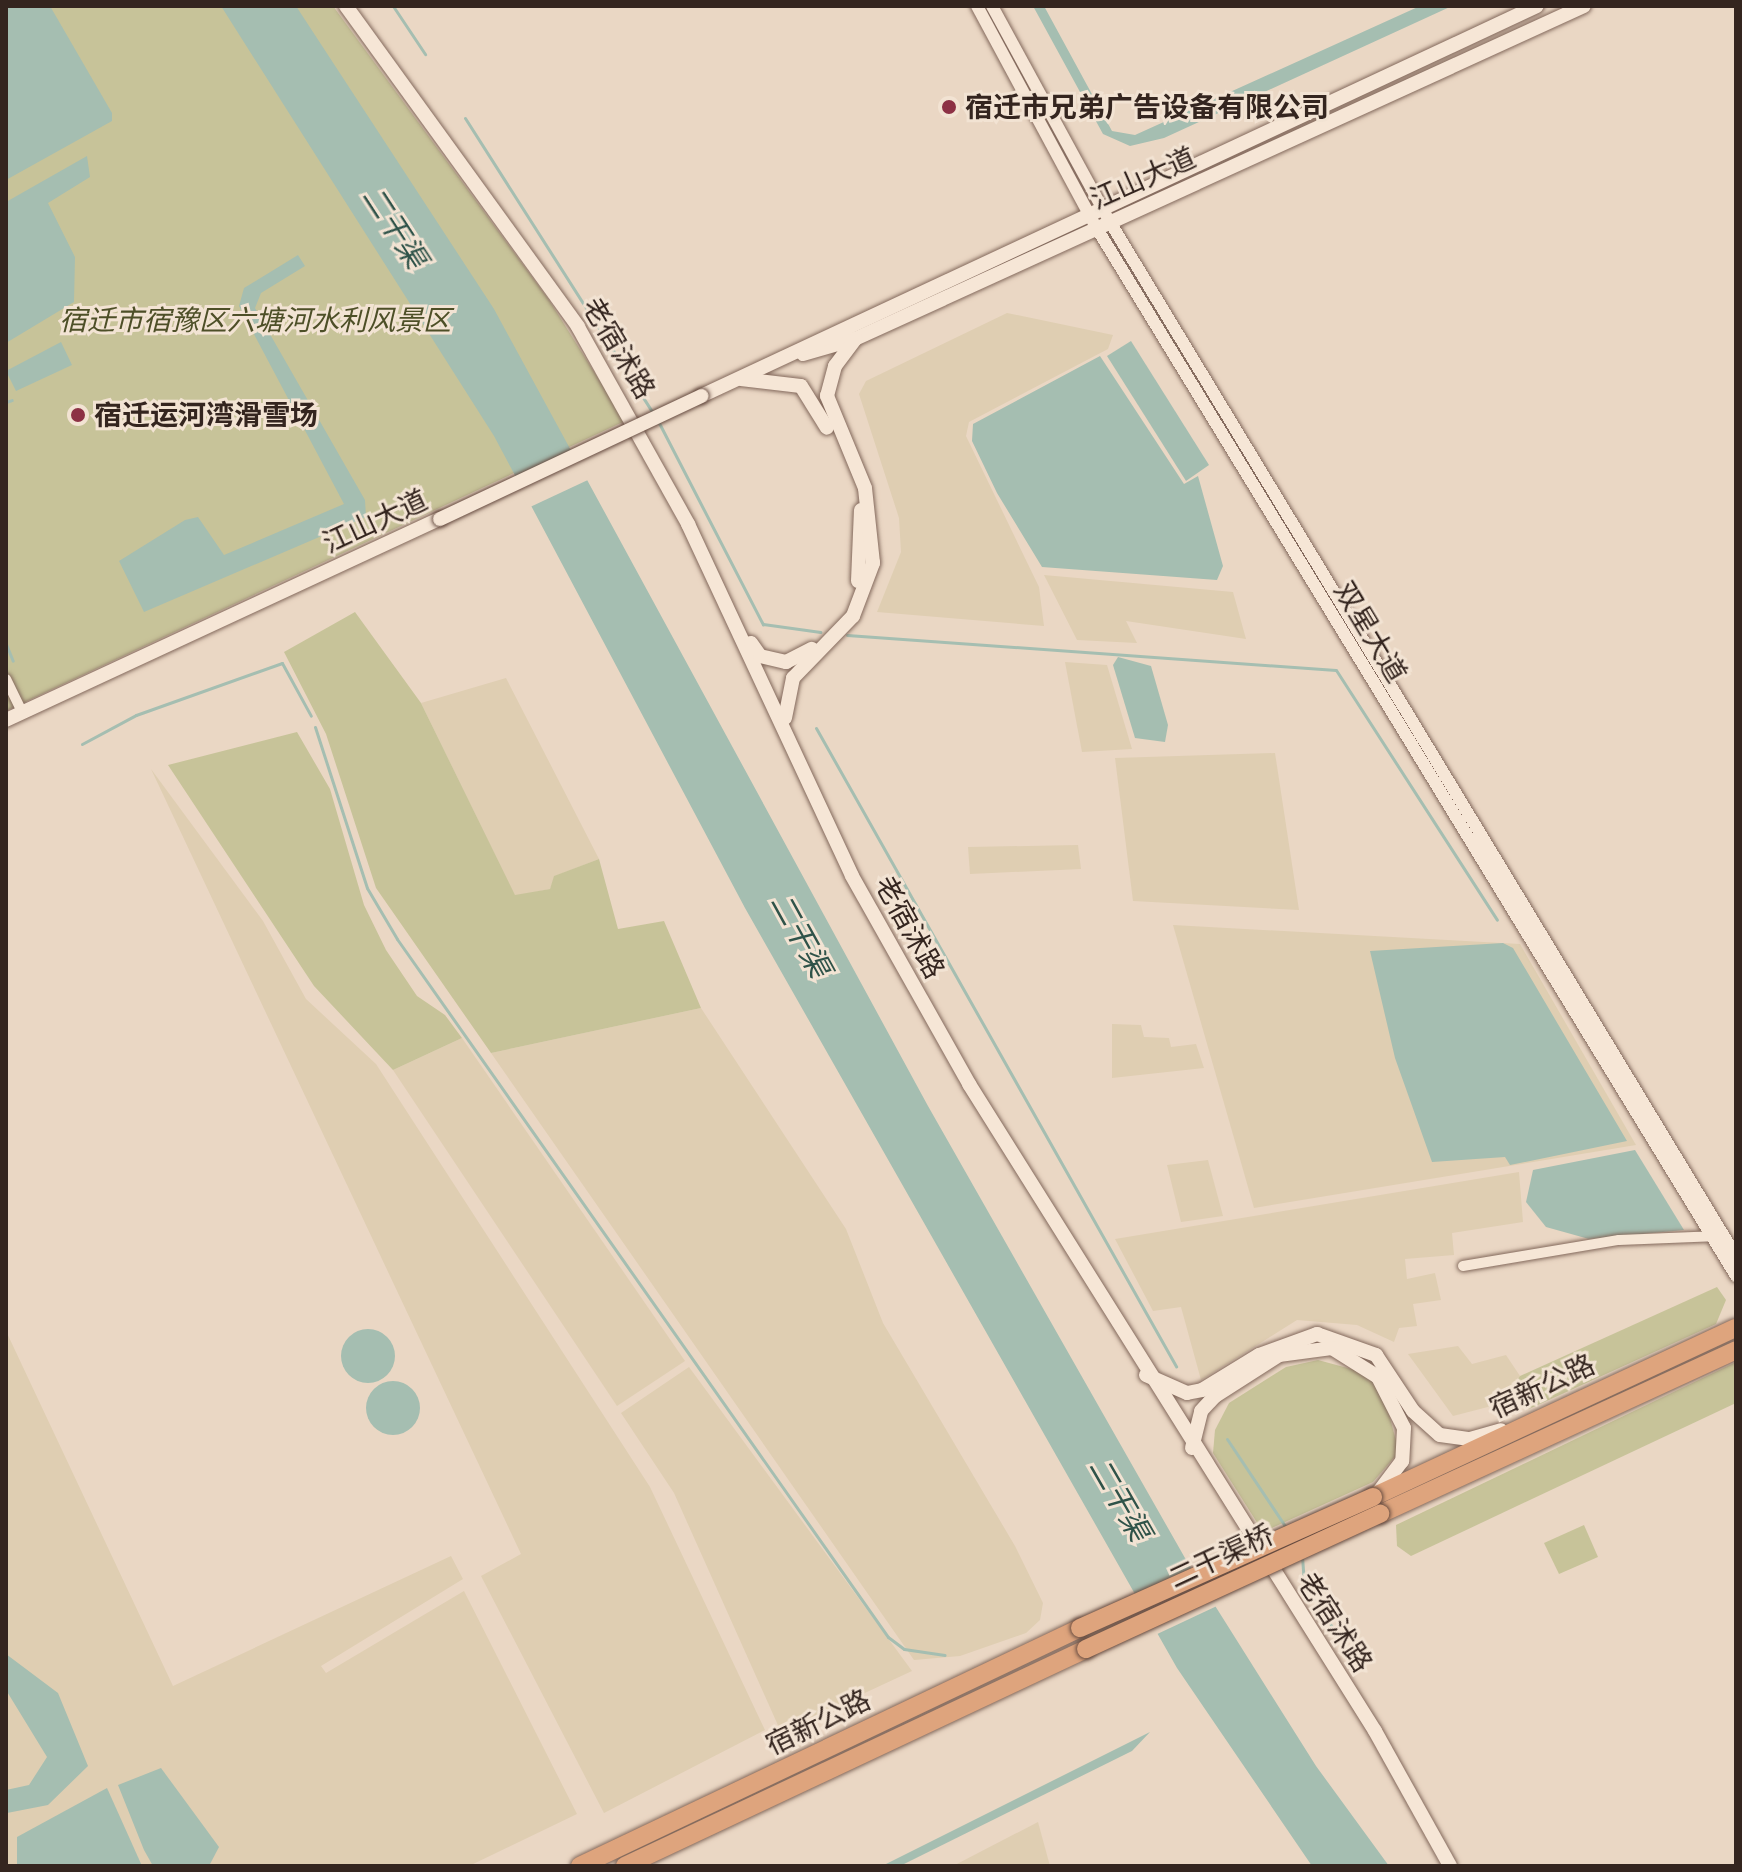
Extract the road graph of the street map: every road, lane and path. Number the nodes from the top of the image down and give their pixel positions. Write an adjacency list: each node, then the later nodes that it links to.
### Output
1 (346, 6): 11 (main road, 老宿沭路)
2 (977, 6): 6 (street, 双星大道)
3 (992, 6): 6 (street, 双星大道)
4 (1537, 6): 6 (main road, 江山大道)
5 (1584, 6): 7 (main road, 江山大道)
6 (1095, 210): 7 (street, 双星大道); 9 (main road, 江山大道)
7 (1103, 224): 8 (main road, 江山大道); 18 (street, 双星大道)
8 (855, 339): 9 (main road, 江山大道); 17 (main road)
9 (764, 365): 10 (main road, 江山大道)
10 (733, 380): 12 (main road); 15 (main road, 江山大道, bridge)
11 (741, 631): 12 (main road); 14 (main road, 老宿沭路)
12 (802, 657): 14 (main road)
13 (6, 679): 15 (street)
14 (775, 705): 17 (main road, 老宿沭路)
15 (22, 712): 16 (main road, 江山大道)
16 (6, 720)
17 (793, 754): 24 (main road, 老宿沭路)
18 (1718, 1236): 19 (street, 双星大道); 20 (street); 21 (street, 双星大道)
19 (1736, 1256)
20 (1463, 1266)
21 (1736, 1276)
22 (1736, 1328): 25 (highway, 宿新公路)
23 (1736, 1350): 27 (highway, 宿新公路)
24 (1146, 1375): 25 (main road); 26 (main road, 老宿沭路)
25 (1533, 1422): 27 (highway, 宿新公路)
26 (1192, 1448): 27 (main road); 33 (main road, 老宿沭路)
27 (1376, 1503): 28 (highway, 二干渠桥, bridge); 29 (highway, 二干渠桥, bridge)
28 (1080, 1628): 30 (highway, 宿新公路)
29 (1086, 1649): 32 (highway, 宿新公路)
30 (606, 1860): 31 (highway, 宿新公路)
31 (580, 1866)
32 (625, 1866)
33 (1450, 1866)

